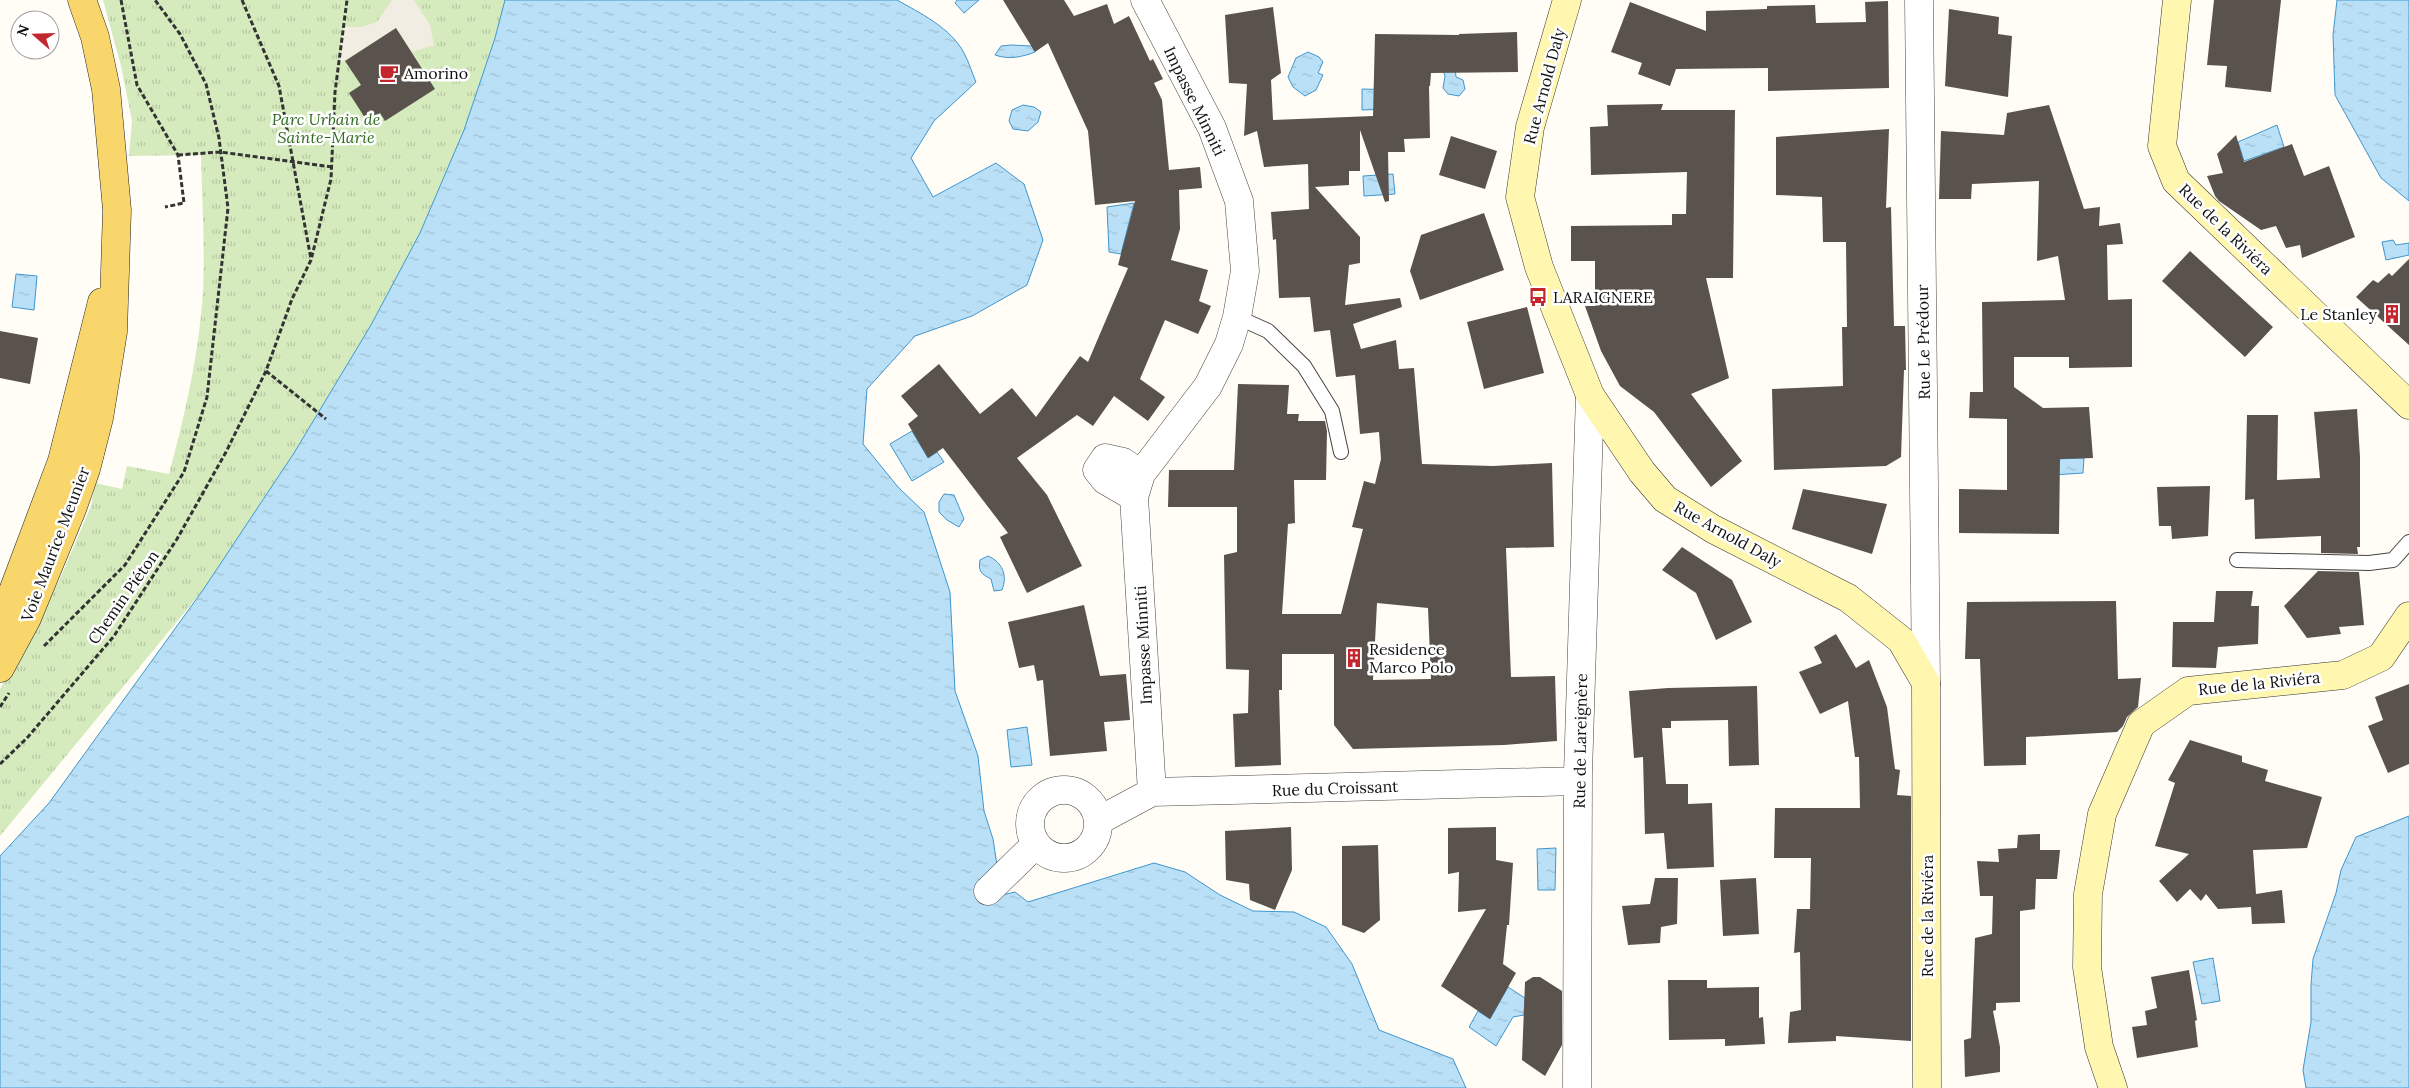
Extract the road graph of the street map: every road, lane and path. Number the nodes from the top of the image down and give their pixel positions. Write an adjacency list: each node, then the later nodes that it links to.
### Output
1 (63, 0): 21 (main road, Voie Maurice Meunier)
2 (82, 0): 24 (main road, Voie Maurice Meunier)
3 (121, 0): 12 (path)
4 (155, 0): 11 (path)
5 (242, 0): 13 (path)
6 (348, 0): 14 (path, Chemin Piéton)
7 (1145, 0): 17 (street, Impasse Minniti)
8 (1567, 0): 19 (street, Rue Arnold Daly)
9 (1919, 0): 31 (street, Rue Le Prédour)
10 (2178, 0): 20 (street, Rue de la Riviéra)
11 (220, 152): 12 (path); 13 (path); 29 (path)
12 (178, 155): 15 (path)
13 (295, 162): 14 (path); 16 (path)
14 (332, 167): 16 (path, Chemin Piéton)
15 (165, 207)
16 (311, 260): 18 (path, Chemin Piéton)
17 (1237, 317): 23 (lane); 35 (street, Impasse Minniti)
18 (266, 371): 22 (path); 33 (path, Chemin Piéton)
19 (1590, 395): 31 (street, Rue Arnold Daly); 34 (street, Rue de Lareignère)
20 (2409, 405)
21 (76, 411): 24 (lane); 28 (main road, Voie Maurice Meunier)
22 (326, 419)
23 (1341, 452)
24 (72, 509): 30 (main road, Voie Maurice Meunier)
25 (2409, 542): 26 (lane)
26 (2237, 560)
27 (2409, 616): 41 (street, Rue de la Riviéra)
28 (0, 626)
29 (40, 651)
30 (7, 677): 32 (path)
31 (1926, 683): 40 (street, Rue de la Riviéra)
32 (0, 708)
33 (0, 764)
34 (1578, 781): 35 (street, Rue du Croissant); 39 (street, Rue de Lareignère)
35 (1152, 792): 36 (street, Rue du Croissant)
36 (1098, 821): 37 (street); 37 (street)
37 (1036, 844): 38 (street)
38 (988, 891)
39 (1577, 1088)
40 (1927, 1088)
41 (2113, 1088)

